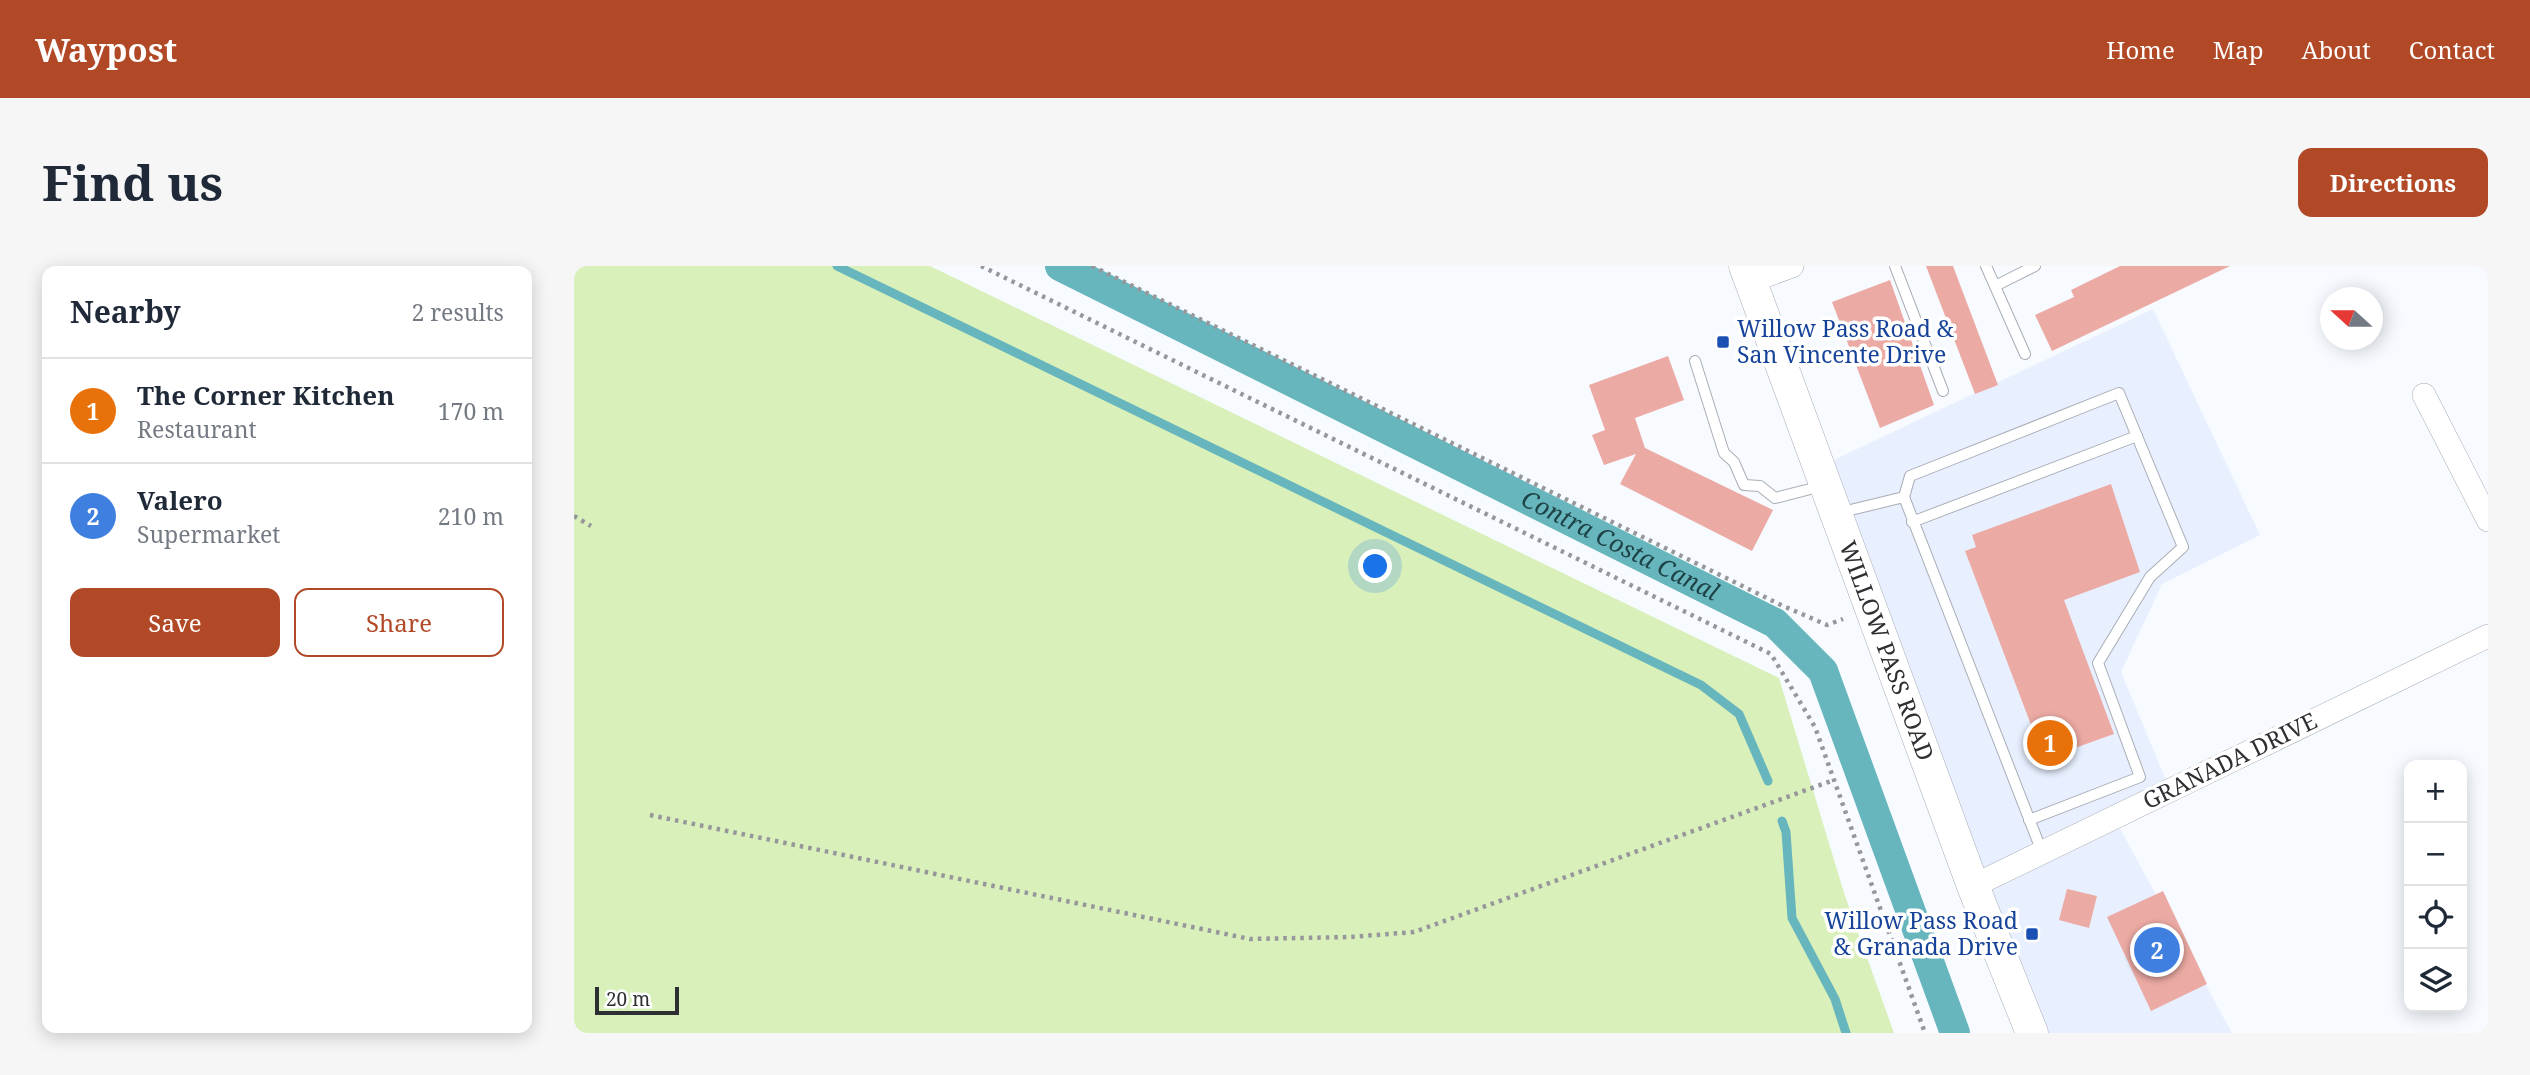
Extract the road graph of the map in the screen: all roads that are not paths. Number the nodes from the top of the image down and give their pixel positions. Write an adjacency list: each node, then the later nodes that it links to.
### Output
1 (1792, 266): 5 (street)
2 (1895, 266): 9 (lane)
3 (1986, 266): 6 (lane)
4 (2035, 266): 6 (lane)
5 (1748, 273): 13 (main road, WILLOW PASS ROAD)
6 (1995, 286): 7 (lane)
7 (2025, 354)
8 (1695, 361): 13 (lane)
9 (1943, 391)
10 (2424, 395): 14 (street)
11 (2137, 436): 12 (lane); 15 (lane); 17 (lane)
12 (1904, 497): 13 (lane); 15 (lane)
13 (1830, 499): 19 (main road, WILLOW PASS ROAD)
14 (2488, 520)
15 (1912, 522): 17 (lane)
16 (2488, 636): 18 (street, GRANADA DRIVE)
17 (2029, 820): 18 (lane)
18 (2042, 852): 19 (street, GRANADA DRIVE)
19 (1973, 886): 20 (main road, WILLOW PASS ROAD)
20 (2032, 1033)

